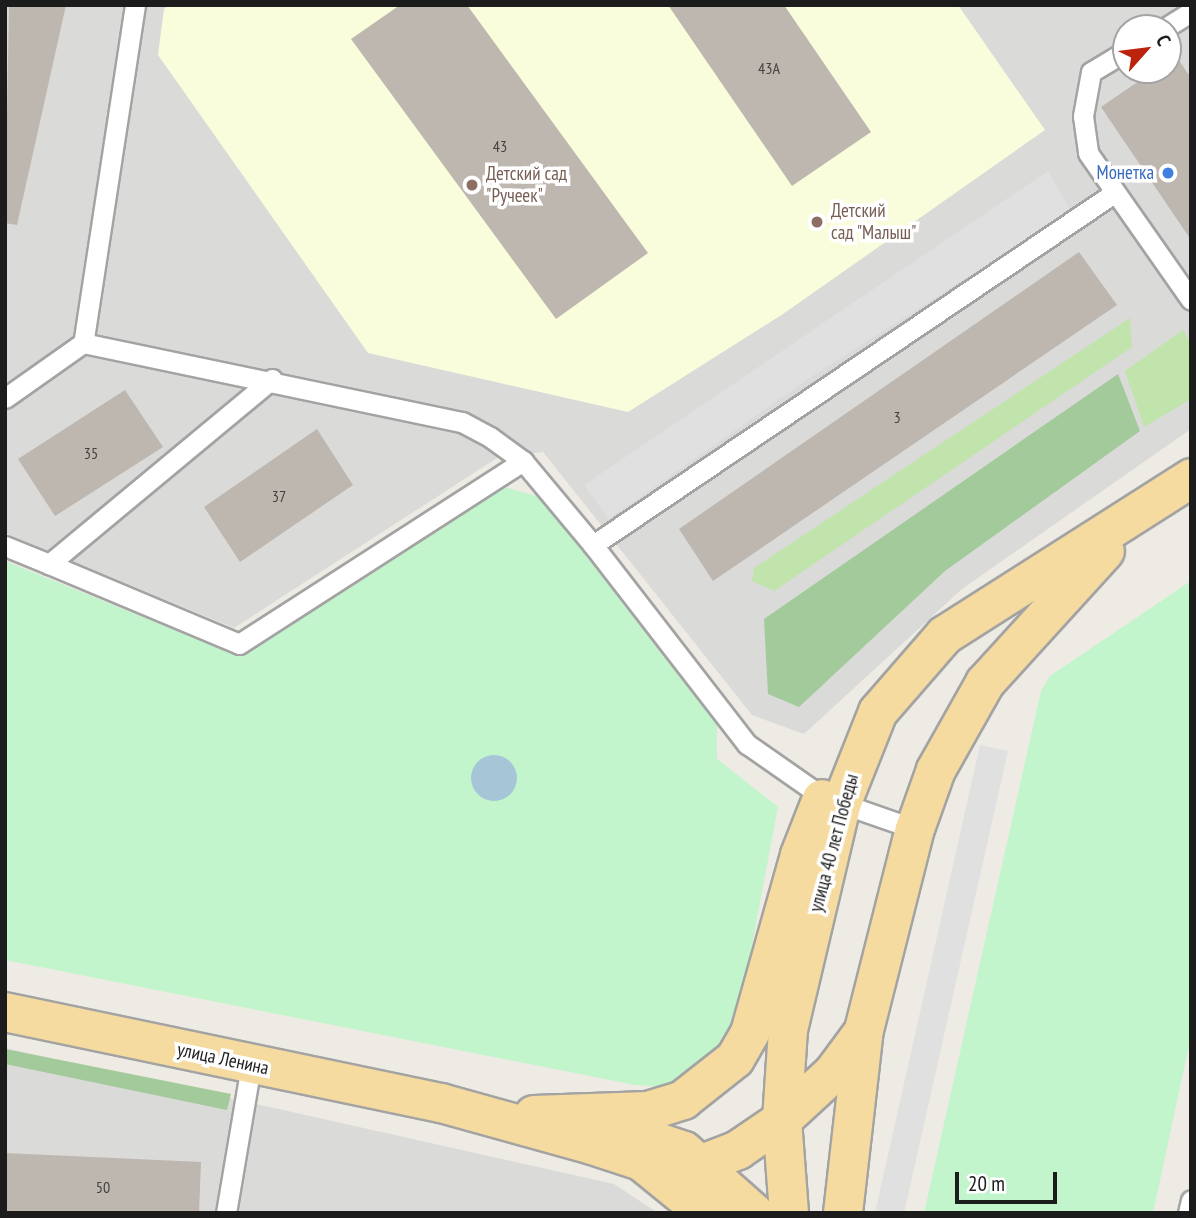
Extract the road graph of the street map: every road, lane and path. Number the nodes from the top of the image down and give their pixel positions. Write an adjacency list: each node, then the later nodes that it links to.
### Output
1 (135, 5): 5 (lane)
2 (1112, 59): 3 (lane)
3 (1114, 193): 4 (lane); 10 (lane)
4 (1191, 300)
5 (83, 342): 6 (lane); 7 (lane)
6 (272, 379): 8 (lane); 12 (lane)
7 (5, 398)
8 (523, 461): 10 (lane); 12 (lane)
9 (1178, 487): 13 (main road); 14 (main road)
10 (593, 544): 13 (lane)
11 (5, 546): 12 (lane)
12 (49, 564)
13 (832, 801): 14 (lane); 19 (main road); 20 (main road, улица 40 лет Победы)
14 (915, 829): 16 (main road)
15 (5, 1012): 17 (main road, улица Ленина)
16 (864, 1030): 20 (main road); 28 (main road)
17 (251, 1065): 18 (main road, улица Ленина); 24 (lane)
18 (441, 1103): 19 (main road, улица Ленина); 21 (main road, улица Ленина)
19 (534, 1115): 22 (main road, улица Ленина)
20 (782, 1120): 22 (main road); 27 (main road, улица 40 лет Победы)
21 (641, 1161): 22 (main road); 25 (main road, улица Ленина)
22 (702, 1164): 26 (main road, улица Ленина)
23 (1191, 1200): 29 (lane)
24 (226, 1213)
25 (705, 1213)
26 (754, 1213)
27 (789, 1213)
28 (843, 1213)
29 (1188, 1213)

